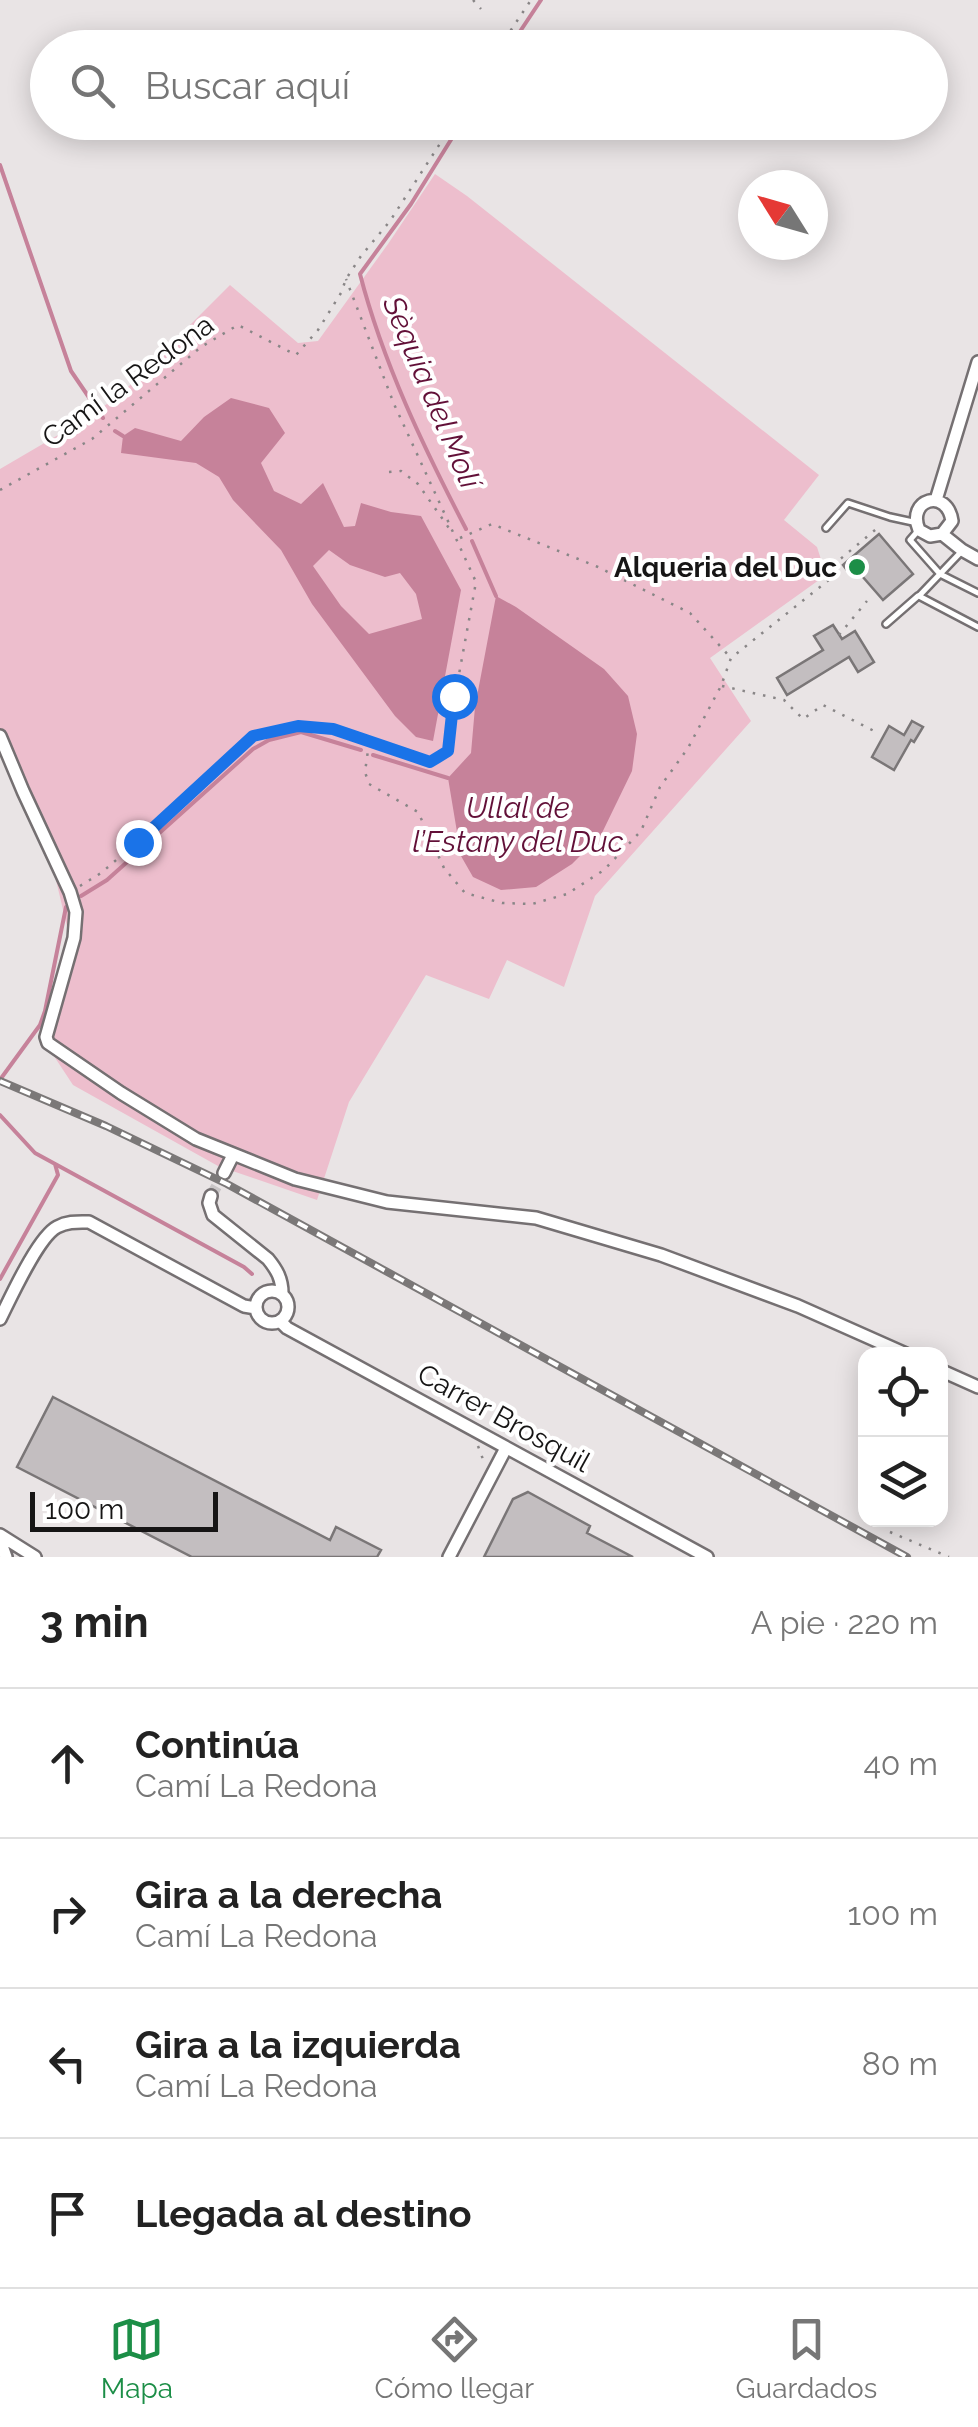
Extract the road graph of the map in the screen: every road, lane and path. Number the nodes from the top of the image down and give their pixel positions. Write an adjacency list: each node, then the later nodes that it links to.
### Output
1 (473, 0): 3 (path)
2 (531, 0): 4 (path)
3 (481, 9)
4 (511, 30)
5 (442, 140): 6 (path, Camí la Redona)
6 (346, 279): 9 (path, Camí la Redona); 15 (path)
7 (978, 362): 10 (street)
8 (389, 472): 15 (path)
9 (0, 490)
10 (936, 500): 12 (street); 14 (street)
11 (890, 518): 12 (lane); 13 (lane); 25 (path)
12 (918, 526): 14 (street); 18 (lane)
13 (826, 528)
14 (942, 534): 16 (street)
15 (457, 540): 25 (path); 29 (path)
16 (962, 550): 17 (street); 18 (lane)
17 (978, 559)
18 (940, 574): 19 (lane); 20 (lane)
19 (978, 593)
20 (919, 596): 22 (lane); 23 (lane)
21 (867, 601): 24 (path)
22 (886, 624)
23 (978, 627)
24 (839, 635)
25 (732, 658): 26 (path)
26 (721, 686): 27 (path); 29 (path)
27 (878, 734)
28 (0, 736): 30 (street)
29 (369, 742): 30 (path)
30 (70, 892): 31 (street)
31 (234, 1155): 32 (street); 38 (street)
32 (224, 1173)
33 (211, 1196): 34 (street)
34 (282, 1294): 35 (street); 37 (street)
35 (256, 1308): 36 (street); 37 (street)
36 (0, 1318)
37 (280, 1321): 41 (street, Carrer Brosquil)
38 (890, 1347)
39 (948, 1374): 40 (street)
40 (978, 1387)
41 (506, 1448): 46 (street); 47 (street, Carrer Brosquil)
42 (890, 1532): 48 (path)
43 (0, 1538): 44 (street); 45 (street)
44 (6, 1557)
45 (35, 1557)
46 (450, 1557)
47 (707, 1557)
48 (949, 1557)

